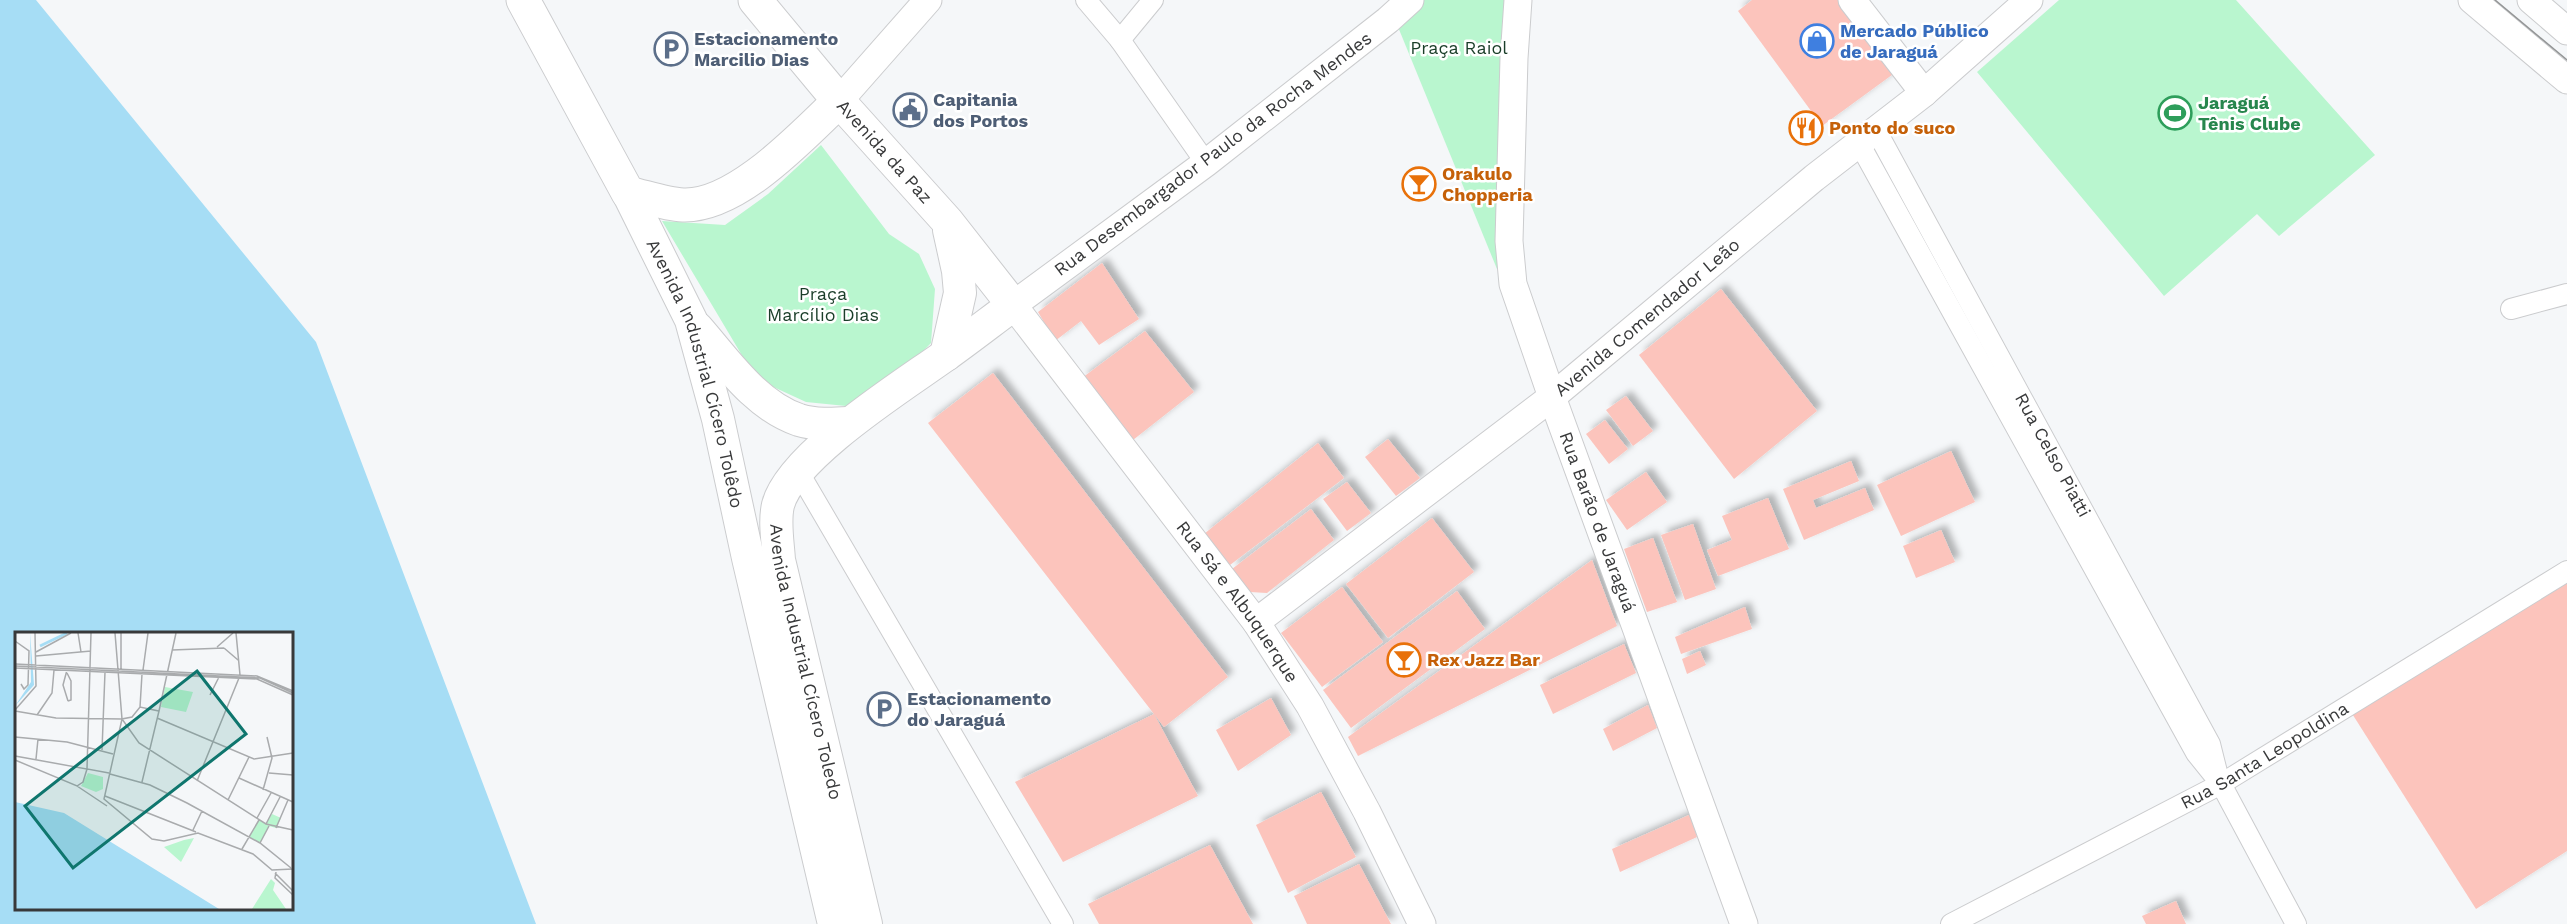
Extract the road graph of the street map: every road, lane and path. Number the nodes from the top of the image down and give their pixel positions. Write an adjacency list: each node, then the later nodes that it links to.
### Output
1 (523, 0): 19 (highway)
2 (755, 0): 16 (highway, Avenida da Paz)
3 (928, 0): 16 (street)
4 (1086, 0): 13 (street)
5 (1153, 0): 13 (street)
6 (1410, 0): 18 (street, Rua Desembargador Paulo da Rocha Mendes)
7 (1518, 0): 26 (street, Rua Barão de Jaraguá)
8 (1852, 0): 15 (street)
9 (2029, 0): 15 (street, Avenida Comendador Leão)
10 (2472, 0): 14 (street)
11 (2531, 0): 12 (street)
12 (2567, 31)
13 (1120, 40): 18 (street)
14 (2567, 80)
15 (1924, 93): 17 (street, Avenida Comendador Leão)
16 (839, 101): 19 (highway); 20 (main road, Avenida da Paz)
17 (1867, 136): 26 (street, Avenida Comendador Leão); 32 (street, Rua Celso Piatti)
18 (1206, 163): 22 (street, Rua Desembargador Paulo da Rocha Mendes)
19 (628, 193): 24 (main road, Avenida Industrial Cícero Tolêdo)
20 (947, 221): 22 (main road, Avenida da Paz); 25 (main road)
21 (2567, 294): 23 (street)
22 (1013, 304): 25 (main road); 31 (street, Rua Sá e Albuquerque)
23 (2511, 309)
24 (691, 320): 27 (main road); 29 (main road, Avenida Industrial Cícero Tolêdo)
25 (946, 355): 27 (main road)
26 (1552, 397): 31 (street, Avenida Comendador Leão); 37 (street, Rua Barão de Jaraguá)
27 (849, 423): 28 (main road, Avenida Industrial Cícero Toledo)
28 (798, 471): 34 (main road, Avenida Industrial Cícero Toledo); 35 (street)
29 (748, 558): 33 (main road, Avenida Industrial Cícero Toledo)
30 (2567, 572): 32 (street, Rua Santa Leopoldina)
31 (1256, 622): 36 (street, Rua Sá e Albuquerque)
32 (2221, 784): 38 (street, Rua Santa Leopoldina); 39 (street, Rua Celso Piatti)
33 (834, 924)
34 (866, 924)
35 (1063, 924)
36 (1422, 924)
37 (1744, 924)
38 (1951, 924)
39 (2296, 924)

